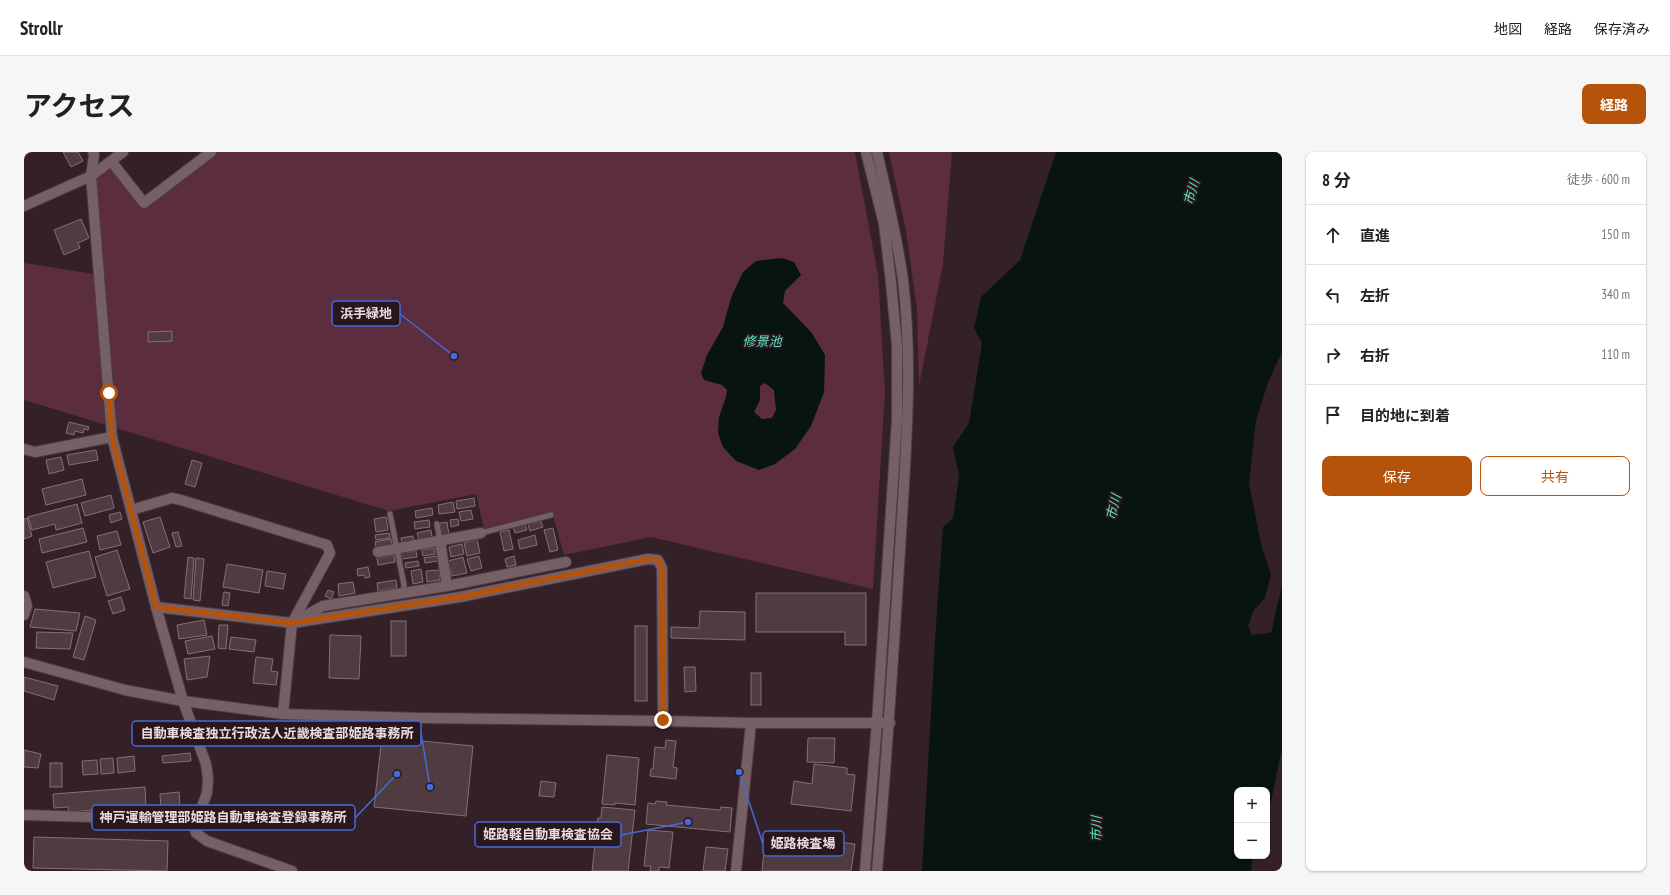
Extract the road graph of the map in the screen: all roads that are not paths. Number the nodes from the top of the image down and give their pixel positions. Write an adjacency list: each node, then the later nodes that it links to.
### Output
1 (93, 152): 7 (street)
2 (123, 152): 6 (street)
3 (211, 152): 6 (street)
4 (866, 152): 30 (street)
5 (878, 152): 31 (street)
6 (111, 161): 7 (street)
7 (91, 176): 8 (street); 9 (street)
8 (24, 206)
9 (112, 437): 10 (street); 11 (street)
10 (24, 449)
11 (131, 510): 23 (street); 25 (street)
12 (390, 514): 17 (lane)
13 (551, 515): 15 (lane)
14 (437, 524): 16 (lane)
15 (481, 533): 16 (street)
16 (440, 541): 17 (street); 20 (street)
17 (397, 549): 18 (street); 21 (lane)
18 (378, 552)
19 (566, 562): 20 (street)
20 (447, 586): 21 (street)
21 (403, 594): 25 (street)
22 (24, 596): 24 (street)
23 (156, 607): 25 (street); 27 (street)
24 (24, 616)
25 (292, 623): 28 (street); 29 (street)
26 (24, 662): 27 (street)
27 (183, 701): 28 (street); 34 (street)
28 (283, 714): 29 (street)
29 (663, 720): 32 (street)
30 (877, 722): 31 (street); 32 (street); 37 (street)
31 (890, 722): 38 (street)
32 (751, 723): 36 (street)
33 (24, 815): 34 (street)
34 (193, 820): 35 (street)
35 (292, 871)
36 (736, 871)
37 (865, 871)
38 (877, 871)

